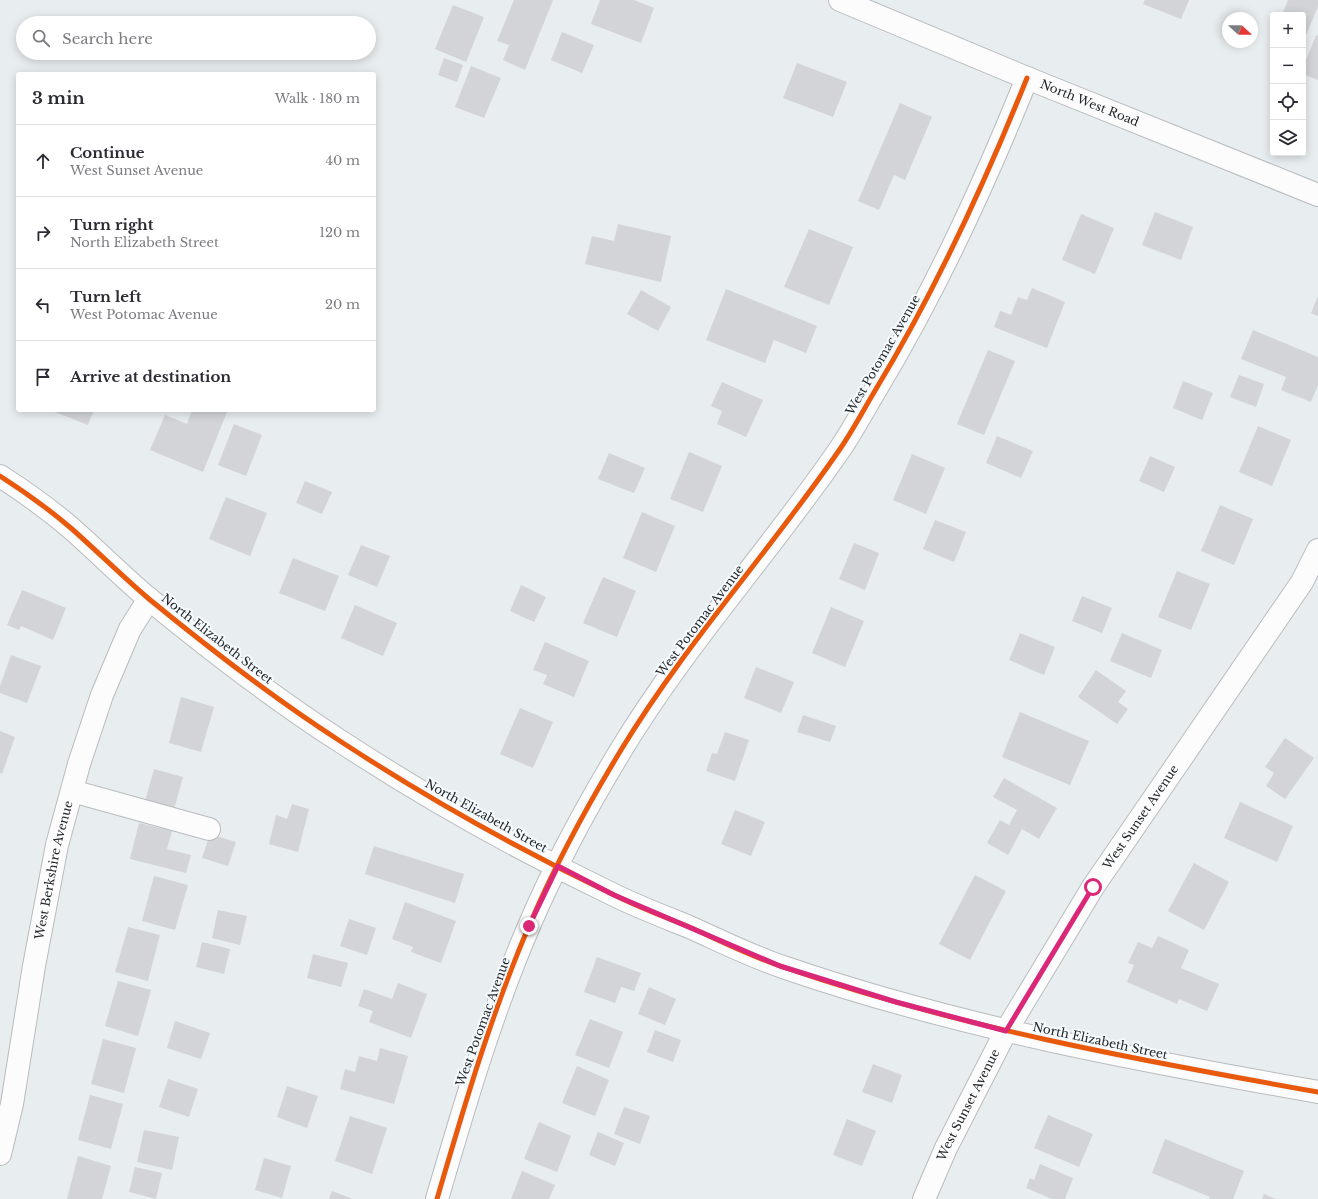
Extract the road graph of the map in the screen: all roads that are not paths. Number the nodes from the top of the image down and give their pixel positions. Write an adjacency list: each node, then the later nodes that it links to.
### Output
1 (840, 0): 2 (street, North West Road)
2 (1027, 78): 3 (street, North West Road); 9 (street, West Potomac Avenue)
3 (1318, 195)
4 (0, 476): 6 (street, North Elizabeth Street)
5 (1318, 550): 10 (street, West Sunset Avenue)
6 (149, 599): 7 (street, West Berkshire Avenue); 9 (street, North Elizabeth Street)
7 (72, 791): 8 (street); 12 (street, West Berkshire Avenue)
8 (209, 830)
9 (558, 866): 10 (street, North Elizabeth Street); 13 (street, West Potomac Avenue)
10 (1006, 1031): 11 (street, North Elizabeth Street); 14 (street, West Sunset Avenue)
11 (1318, 1092)
12 (0, 1154)
13 (437, 1199)
14 (924, 1199)

